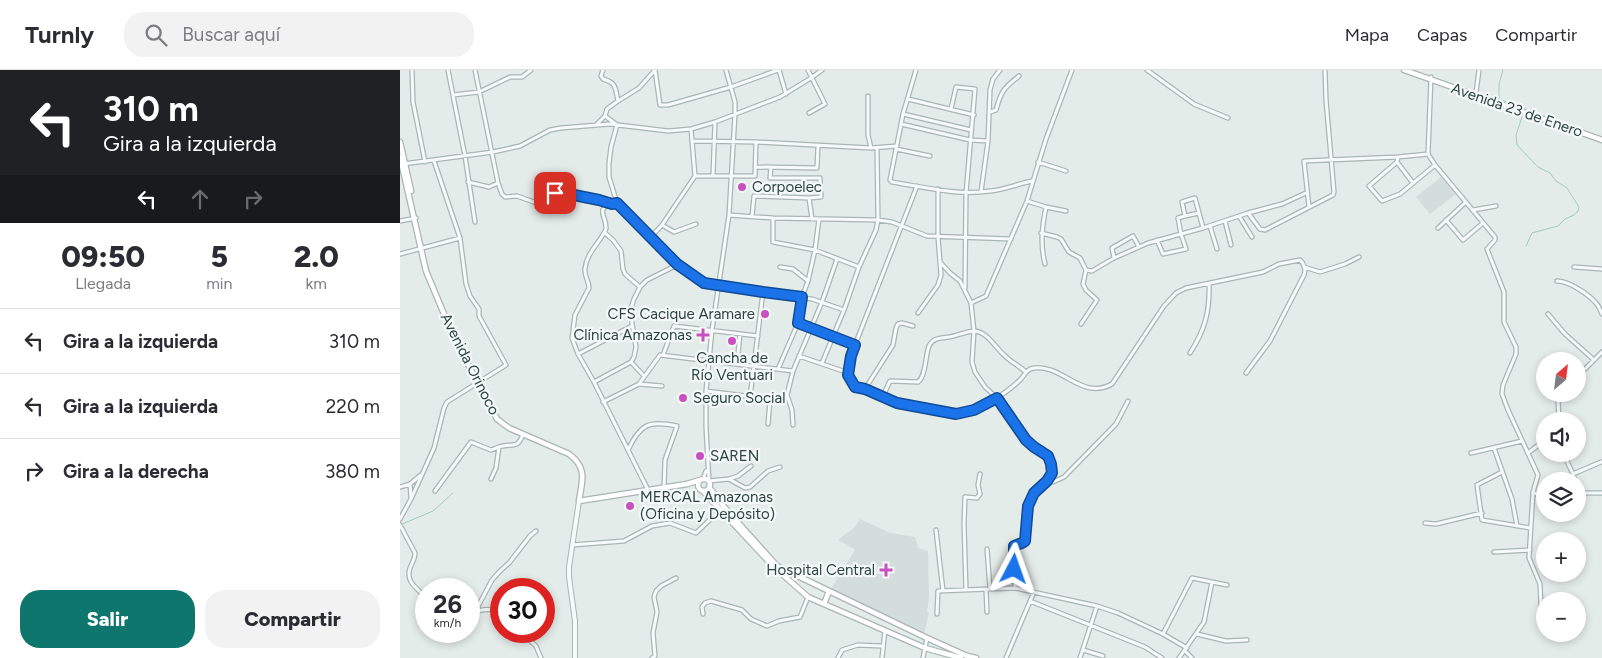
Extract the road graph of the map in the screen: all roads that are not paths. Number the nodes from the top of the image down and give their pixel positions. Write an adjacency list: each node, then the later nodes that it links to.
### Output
1 (412, 70): 64 (street)
2 (448, 70): 26 (street)
3 (475, 70): 23 (street)
4 (531, 70): 23 (street)
5 (603, 70): 29 (street)
6 (656, 70): 22 (street); 29 (street)
7 (726, 70): 22 (street)
8 (779, 70): 22 (street); 25 (street)
9 (808, 70): 20 (street)
10 (822, 70): 20 (street)
11 (916, 70): 28 (street)
12 (1000, 70): 31 (street)
13 (1072, 70): 65 (street)
14 (1148, 70): 37 (street)
15 (1325, 70): 63 (street)
16 (1404, 70): 21 (main road, Avenida 23 de Enero)
17 (1411, 70): 21 (main road, Avenida 23 de Enero)
18 (1479, 70): 24 (street)
19 (1019, 76): 31 (street)
20 (811, 78): 25 (street); 32 (street)
21 (1431, 78): 24 (main road, Avenida 23 de Enero); 44 (main road, Avenida 23 de Enero); 57 (street)
22 (731, 87): 33 (street)
23 (479, 92): 26 (street); 56 (street)
24 (1476, 93): 44 (main road, Avenida 23 de Enero)
25 (786, 94): 33 (street)
26 (453, 95): 58 (street)
27 (868, 96): 53 (street)
28 (908, 100): 30 (street); 34 (street)
29 (618, 101): 36 (street)
30 (951, 109): 35 (street); 35 (street)
31 (989, 112): 47 (street)
32 (809, 113)
33 (735, 114): 38 (street); 50 (street)
34 (903, 114): 40 (street); 43 (street)
35 (974, 115): 43 (street)
36 (605, 116): 39 (street); 41 (street)
37 (1228, 118)
38 (715, 122): 42 (street); 49 (street)
39 (597, 124): 41 (street); 56 (street)
40 (901, 124): 45 (street); 55 (street)
41 (617, 125): 42 (street); 87 (street)
42 (691, 129): 46 (street)
43 (971, 130): 45 (street)
44 (1602, 138)
45 (970, 140): 47 (street); 82 (street)
46 (692, 141): 49 (street); 73 (street)
47 (988, 141): 81 (street)
48 (400, 142): 67 (main road, Avenida Orinoco)
49 (715, 142): 50 (street); 72 (street)
50 (734, 142): 51 (street); 74 (street)
51 (756, 142): 52 (street); 69 (street)
52 (818, 146): 53 (street); 70 (street)
53 (871, 148): 54 (street)
54 (877, 148): 55 (street); 104 (street)
55 (897, 148): 59 (street); 79 (street)
56 (493, 152): 58 (street); 77 (street)
57 (1428, 154): 61 (street); 68 (street)
58 (465, 156): 62 (street); 75 (street)
59 (930, 156)
60 (400, 157): 67 (main road, Avenida Orinoco)
61 (1398, 157): 63 (street); 66 (street)
62 (434, 160): 64 (street); 121 (street)
63 (1332, 160): 83 (street); 91 (street)
64 (426, 162): 67 (street)
65 (1038, 162): 71 (street); 76 (street)
66 (1397, 162): 78 (street); 78 (street)
67 (402, 165): 100 (main road, Avenida Orinoco)
68 (1435, 165): 78 (street); 86 (street)
69 (755, 167): 70 (street); 74 (street)
70 (770, 167): 84 (street)
71 (1066, 171)
72 (713, 175): 73 (street); 74 (street)
73 (695, 176): 111 (street)
74 (732, 176): 96 (street)
75 (468, 182): 77 (street); 108 (street)
76 (1032, 182): 81 (street); 85 (street)
77 (498, 183): 88 (street)
78 (1414, 184)
79 (917, 186): 80 (street); 112 (street)
80 (938, 189): 82 (street); 119 (street)
81 (981, 192): 82 (street)
82 (966, 193): 120 (street)
83 (1306, 193): 91 (street); 95 (street)
84 (809, 198): 99 (street); 102 (street)
85 (1027, 201): 90 (street); 124 (street)
86 (1466, 202): 92 (street); 105 (street)
87 (617, 203): 88 (street); 122 (street)
88 (612, 204): 116 (street)
89 (1496, 206): 92 (street)
90 (1046, 207): 93 (street); 117 (street)
91 (1308, 207): 95 (street)
92 (1473, 210): 109 (street)
93 (1066, 211)
94 (1199, 213): 97 (street); 97 (street); 114 (street)
95 (1248, 213): 98 (street)
96 (729, 215): 99 (street); 147 (street)
97 (1185, 216): 118 (street)
98 (1239, 216): 106 (street); 123 (street)
99 (752, 217): 101 (street)
100 (415, 218): 107 (street); 128 (main road, Avenida Orinoco)
101 (773, 218): 102 (street); 130 (street)
102 (812, 219): 103 (street)
103 (820, 219): 104 (street); 130 (street)
104 (878, 220): 112 (street); 139 (street)
105 (1446, 220): 109 (street); 115 (street)
106 (1225, 221): 113 (street); 126 (street)
107 (400, 222)
108 (475, 222)
109 (1483, 222): 203 (street)
110 (696, 224): 111 (street)
111 (662, 225): 122 (street)
112 (901, 225): 119 (street); 168 (street)
113 (1210, 226): 114 (street); 129 (street)
114 (1203, 228): 118 (street)
115 (1438, 228)
116 (604, 233): 148 (street); 171 (street)
117 (1041, 234): 137 (street); 143 (street)
118 (1181, 234): 125 (street); 125 (street)
119 (938, 237): 120 (street); 135 (street)
120 (965, 237): 124 (street); 149 (street)
121 (460, 238): 128 (street); 188 (street)
122 (650, 238): 136 (street)
123 (1252, 238)
124 (1011, 239): 153 (street)
125 (1157, 240): 127 (street)
126 (1231, 245)
127 (1139, 247): 133 (street); 133 (street)
128 (421, 248): 131 (street); 188 (main road, Avenida Orinoco)
129 (1217, 248)
130 (815, 250): 134 (street); 144 (street)
131 (400, 254)
132 (1359, 257): 140 (street)
133 (1114, 258): 143 (street)
134 (837, 259): 139 (street); 152 (street)
135 (940, 262): 149 (street); 155 (street)
136 (677, 264): 147 (street); 148 (street)
137 (1045, 264)
138 (780, 267): 144 (street)
139 (860, 267): 154 (street)
140 (1304, 267): 146 (street); 184 (street)
141 (1574, 267): 142 (street)
142 (1602, 269)
143 (1086, 270): 159 (street)
144 (808, 281): 151 (street)
145 (1557, 281): 157 (street)
146 (1209, 284): 170 (street); 183 (street)
147 (719, 285): 150 (street); 163 (street)
148 (640, 287): 160 (street)
149 (965, 290): 153 (street)
150 (763, 292): 151 (street); 166 (street)
151 (802, 297): 152 (street); 158 (street)
152 (822, 302): 154 (street); 162 (street)
153 (971, 304): 164 (street)
154 (844, 310): 167 (street)
155 (918, 313)
156 (1548, 314): 175 (street)
157 (1602, 314)
158 (798, 323): 162 (street); 181 (street)
159 (1081, 324)
160 (632, 326): 171 (street); 176 (street)
161 (913, 326): 191 (street)
162 (811, 329): 167 (street); 173 (street)
163 (712, 330): 165 (street); 172 (street); 174 (street)
164 (974, 331): 183 (street); 194 (street); 196 (street)
165 (740, 334): 166 (street); 178 (street)
166 (758, 336): 179 (street)
167 (832, 336): 168 (street); 177 (street)
168 (855, 345): 185 (street)
169 (1602, 352): 175 (street)
170 (1190, 353)
171 (578, 354): 187 (street)
172 (663, 355): 174 (street); 186 (street)
173 (799, 356): 177 (street); 182 (street)
174 (708, 360): 178 (street); 192 (street)
175 (1594, 360): 180 (street)
176 (631, 362): 186 (street); 187 (street)
177 (822, 363): 185 (street)
178 (737, 364): 179 (street)
179 (753, 365): 181 (street); 195 (street)
180 (1586, 368)
181 (778, 369): 182 (street)
182 (793, 371): 193 (street)
183 (1026, 372): 196 (street)
184 (1246, 373)
185 (848, 375): 191 (street)
186 (644, 376): 189 (street)
187 (594, 382): 199 (street)
188 (477, 383): 202 (main road, Avenida Orinoco); 216 (street)
189 (639, 384): 190 (street); 199 (street)
190 (662, 386)
191 (865, 389): 194 (street)
192 (706, 392): 195 (street); 213 (street)
193 (787, 395): 197 (street); 201 (street)
194 (883, 396): 196 (street)
195 (750, 397): 197 (street)
196 (997, 398): 222 (street)
197 (770, 399): 200 (street)
198 (1128, 401): 222 (street)
199 (603, 402): 207 (street)
200 (768, 424)
201 (793, 425)
202 (523, 434): 204 (street); 236 (main road, Avenida Orinoco)
203 (1522, 441): 206 (street); 209 (street)
204 (500, 447): 218 (street); 230 (street)
205 (1536, 447): 209 (street)
206 (1494, 448): 208 (street); 214 (street)
207 (628, 450): 227 (street); 228 (street)
208 (1471, 453)
209 (1528, 453): 231 (street)
210 (1601, 462): 215 (street)
211 (751, 466): 219 (street)
212 (780, 467): 219 (street)
213 (707, 468): 220 (street); 221 (street)
214 (1502, 472): 238 (street); 242 (street)
215 (1578, 472)
216 (421, 474): 223 (street); 235 (street)
217 (980, 474): 256 (street)
218 (491, 479)
219 (729, 479): 221 (street)
220 (701, 480): 221 (main road); 224 (main road); 229 (main road)
221 (708, 481): 226 (main road)
222 (1047, 481): 254 (street)
223 (410, 484): 225 (street); 235 (street)
224 (687, 484): 227 (main road); 229 (main road)
225 (400, 487)
226 (709, 487): 229 (main road); 258 (main road)
227 (664, 488): 228 (main road)
228 (648, 490): 236 (main road)
229 (702, 490): 237 (main road)
230 (435, 491)
231 (1533, 492): 234 (street); 243 (street)
232 (1586, 493): 233 (street)
233 (1602, 493)
234 (1536, 494)
235 (411, 500): 239 (street)
236 (579, 501): 246 (street, Avenida Orinoco)
237 (720, 510): 246 (street); 261 (main road)
238 (1482, 513): 240 (street); 242 (street)
239 (400, 519)
240 (1425, 523)
241 (400, 525): 253 (street)
242 (1517, 526): 243 (street)
243 (1530, 528): 248 (street)
244 (936, 530): 257 (street)
245 (536, 531): 263 (street)
246 (572, 545): 282 (street, Avenida Orinoco)
247 (987, 549): 255 (street)
248 (1530, 550): 249 (street); 260 (street)
249 (1494, 552)
250 (676, 578): 283 (street)
251 (1212, 582): 252 (street); 271 (street); 272 (street)
252 (1227, 585)
253 (415, 587)
254 (1015, 588): 255 (street); 259 (street)
255 (988, 589): 256 (street); 266 (street)
256 (966, 590): 257 (street)
257 (943, 591): 268 (street)
258 (829, 592): 264 (main road); 273 (main road)
259 (1034, 592): 262 (street); 265 (street)
260 (1540, 592)
261 (808, 597): 264 (main road); 267 (street)
262 (1030, 601): 269 (street); 289 (street)
263 (480, 603)
264 (824, 604): 270 (main road)
265 (1097, 606): 269 (street); 271 (street)
266 (987, 612)
267 (703, 614)
268 (937, 614)
269 (1091, 626): 278 (street); 291 (street)
270 (885, 630): 276 (street); 277 (main road)
271 (1163, 634): 279 (street)
272 (1197, 634): 274 (street); 279 (street)
273 (927, 638): 277 (street); 288 (main road)
274 (1247, 640)
275 (533, 643): 281 (street)
276 (882, 646): 284 (street); 285 (street)
277 (925, 648): 286 (street); 287 (main road)
278 (1082, 650): 280 (street); 290 (street)
279 (1186, 650): 292 (street); 293 (street)
280 (1103, 656)
281 (541, 658)
282 (574, 658)
283 (652, 658)
284 (838, 658)
285 (882, 658)
286 (923, 658)
287 (961, 658)
288 (976, 658)
289 (1006, 658)
290 (1081, 658)
291 (1162, 658)
292 (1179, 658)
293 (1192, 658)

